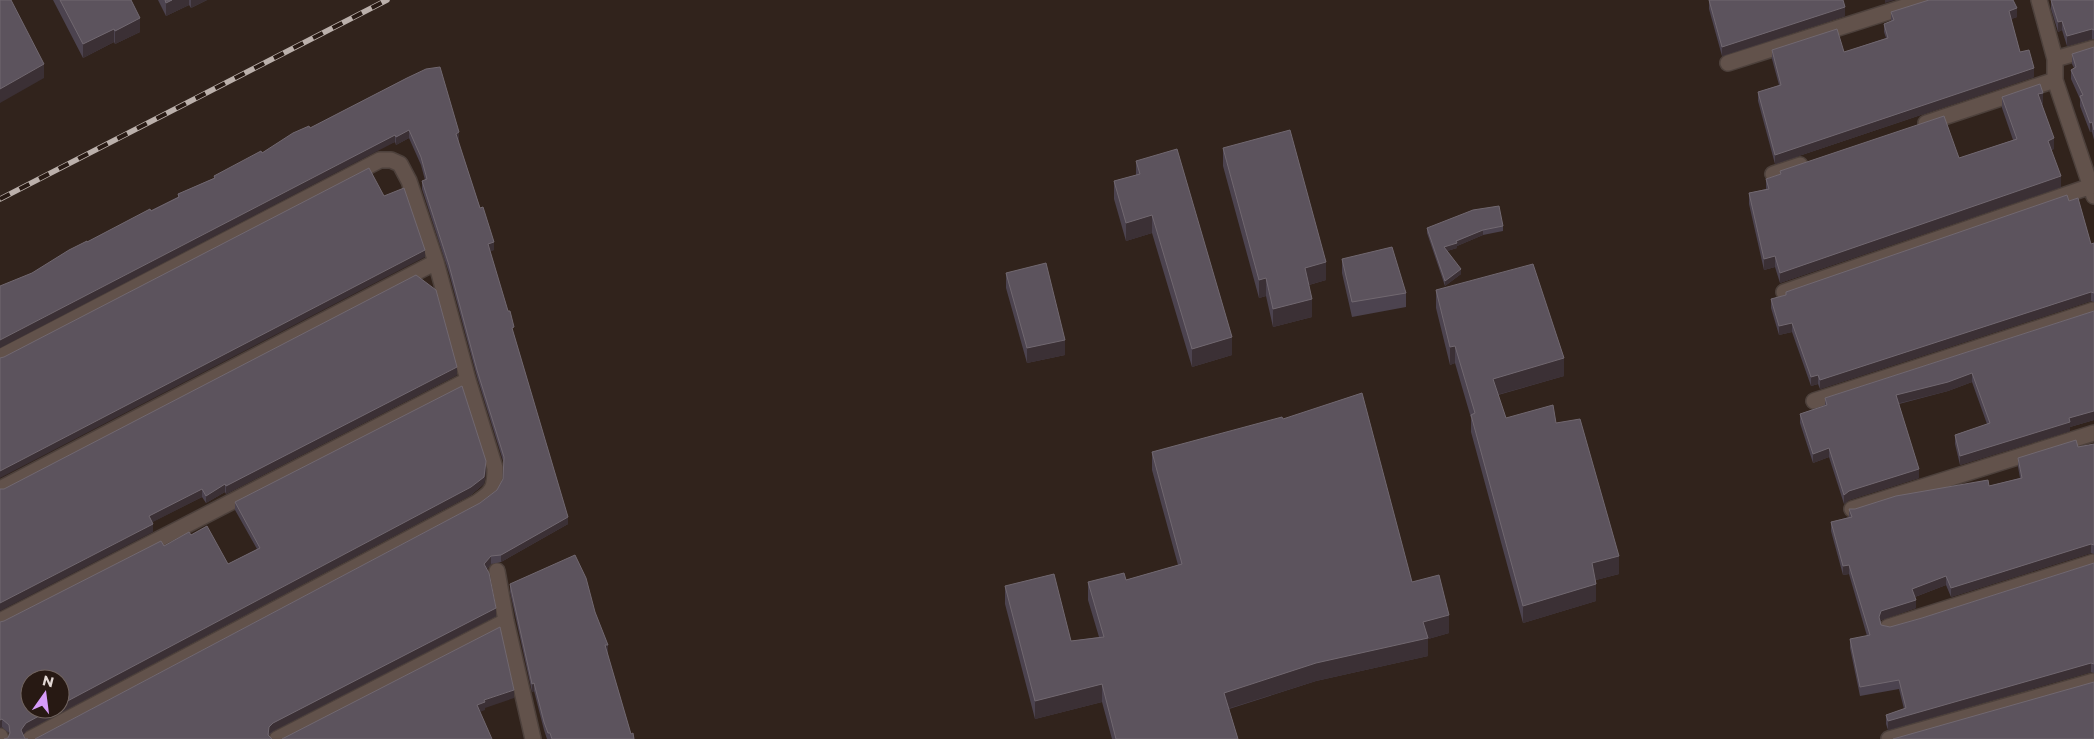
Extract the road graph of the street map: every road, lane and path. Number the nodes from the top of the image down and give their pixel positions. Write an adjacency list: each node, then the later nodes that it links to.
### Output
1 (1926, 0): 5 (street)
2 (2039, 0): 4 (street)
3 (2094, 48): 4 (street)
4 (2055, 59): 6 (street)
5 (1728, 63)
6 (2056, 80): 7 (street); 10 (street)
7 (1914, 127)
8 (1810, 161): 9 (street)
9 (1772, 174)
10 (2093, 189): 12 (street)
11 (436, 262): 14 (street); 15 (street); 18 (street)
12 (1784, 292)
13 (2094, 310): 16 (street)
14 (0, 357)
15 (468, 380): 22 (street); 26 (street)
16 (1814, 401)
17 (2094, 433): 19 (street)
18 (0, 489)
19 (1852, 509)
20 (2094, 562): 24 (street)
21 (497, 571): 23 (street)
22 (0, 621)
23 (506, 621): 27 (street); 28 (street)
24 (1888, 627)
25 (2094, 680): 29 (street)
26 (30, 739)
27 (277, 739)
28 (533, 739)
29 (1889, 739)

